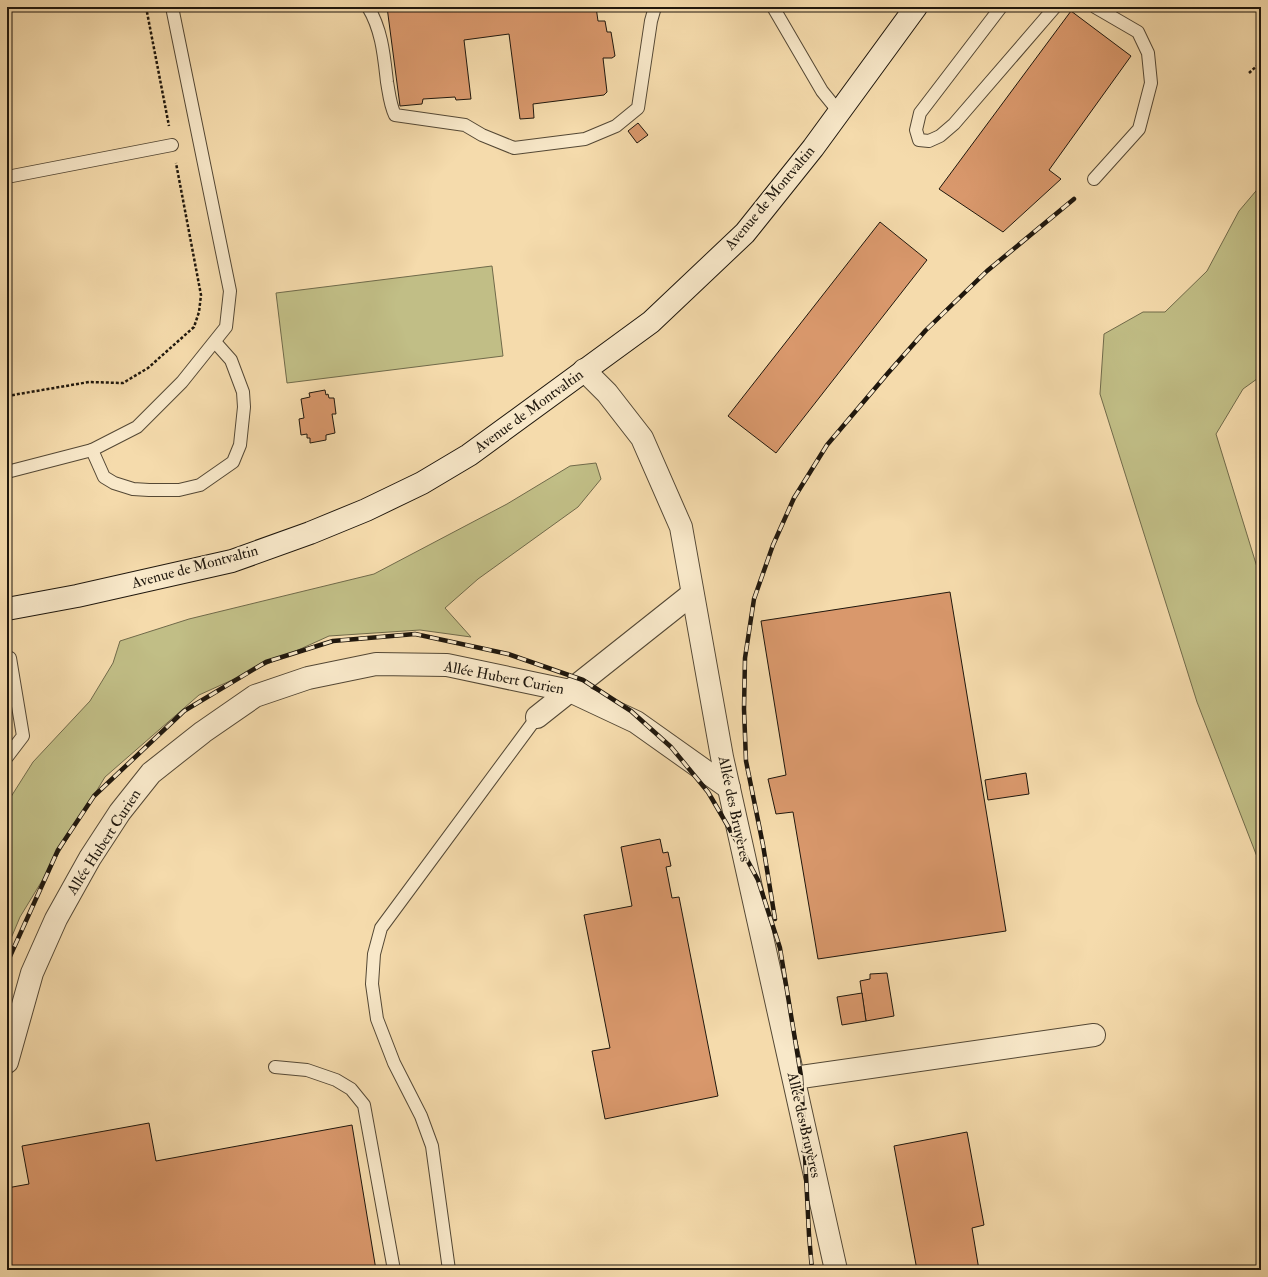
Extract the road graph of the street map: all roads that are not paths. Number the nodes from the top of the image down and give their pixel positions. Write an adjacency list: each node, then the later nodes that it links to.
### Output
1 (172, 7): 13 (lane)
2 (368, 7): 3 (lane)
3 (655, 7)
4 (772, 7): 9 (lane)
5 (916, 7): 9 (street, Avenue de Montvaltin)
6 (1001, 7): 7 (lane)
7 (1055, 7)
8 (1095, 7): 12 (lane)
9 (839, 112): 14 (street, Avenue de Montvaltin)
10 (172, 145): 11 (lane)
11 (7, 178)
12 (1094, 179)
13 (215, 342): 15 (lane); 15 (lane)
14 (584, 370): 17 (street, Allée des Bruyères); 18 (street, Avenue de Montvaltin)
15 (92, 450): 16 (lane)
16 (7, 472)
17 (692, 594): 20 (street); 23 (street, Allée des Bruyères)
18 (7, 609)
19 (10, 658): 22 (lane)
20 (570, 691): 21 (street); 23 (street, Allée Hubert Curien); 25 (street, Allée Hubert Curien)
21 (537, 717): 29 (lane)
22 (7, 757)
23 (729, 788): 27 (street, Allée des Bruyères)
24 (1094, 1035): 27 (street)
25 (7, 1062)
26 (275, 1067): 28 (lane)
27 (794, 1078): 30 (street, Allée des Bruyères)
28 (394, 1270)
29 (449, 1270)
30 (836, 1270)

